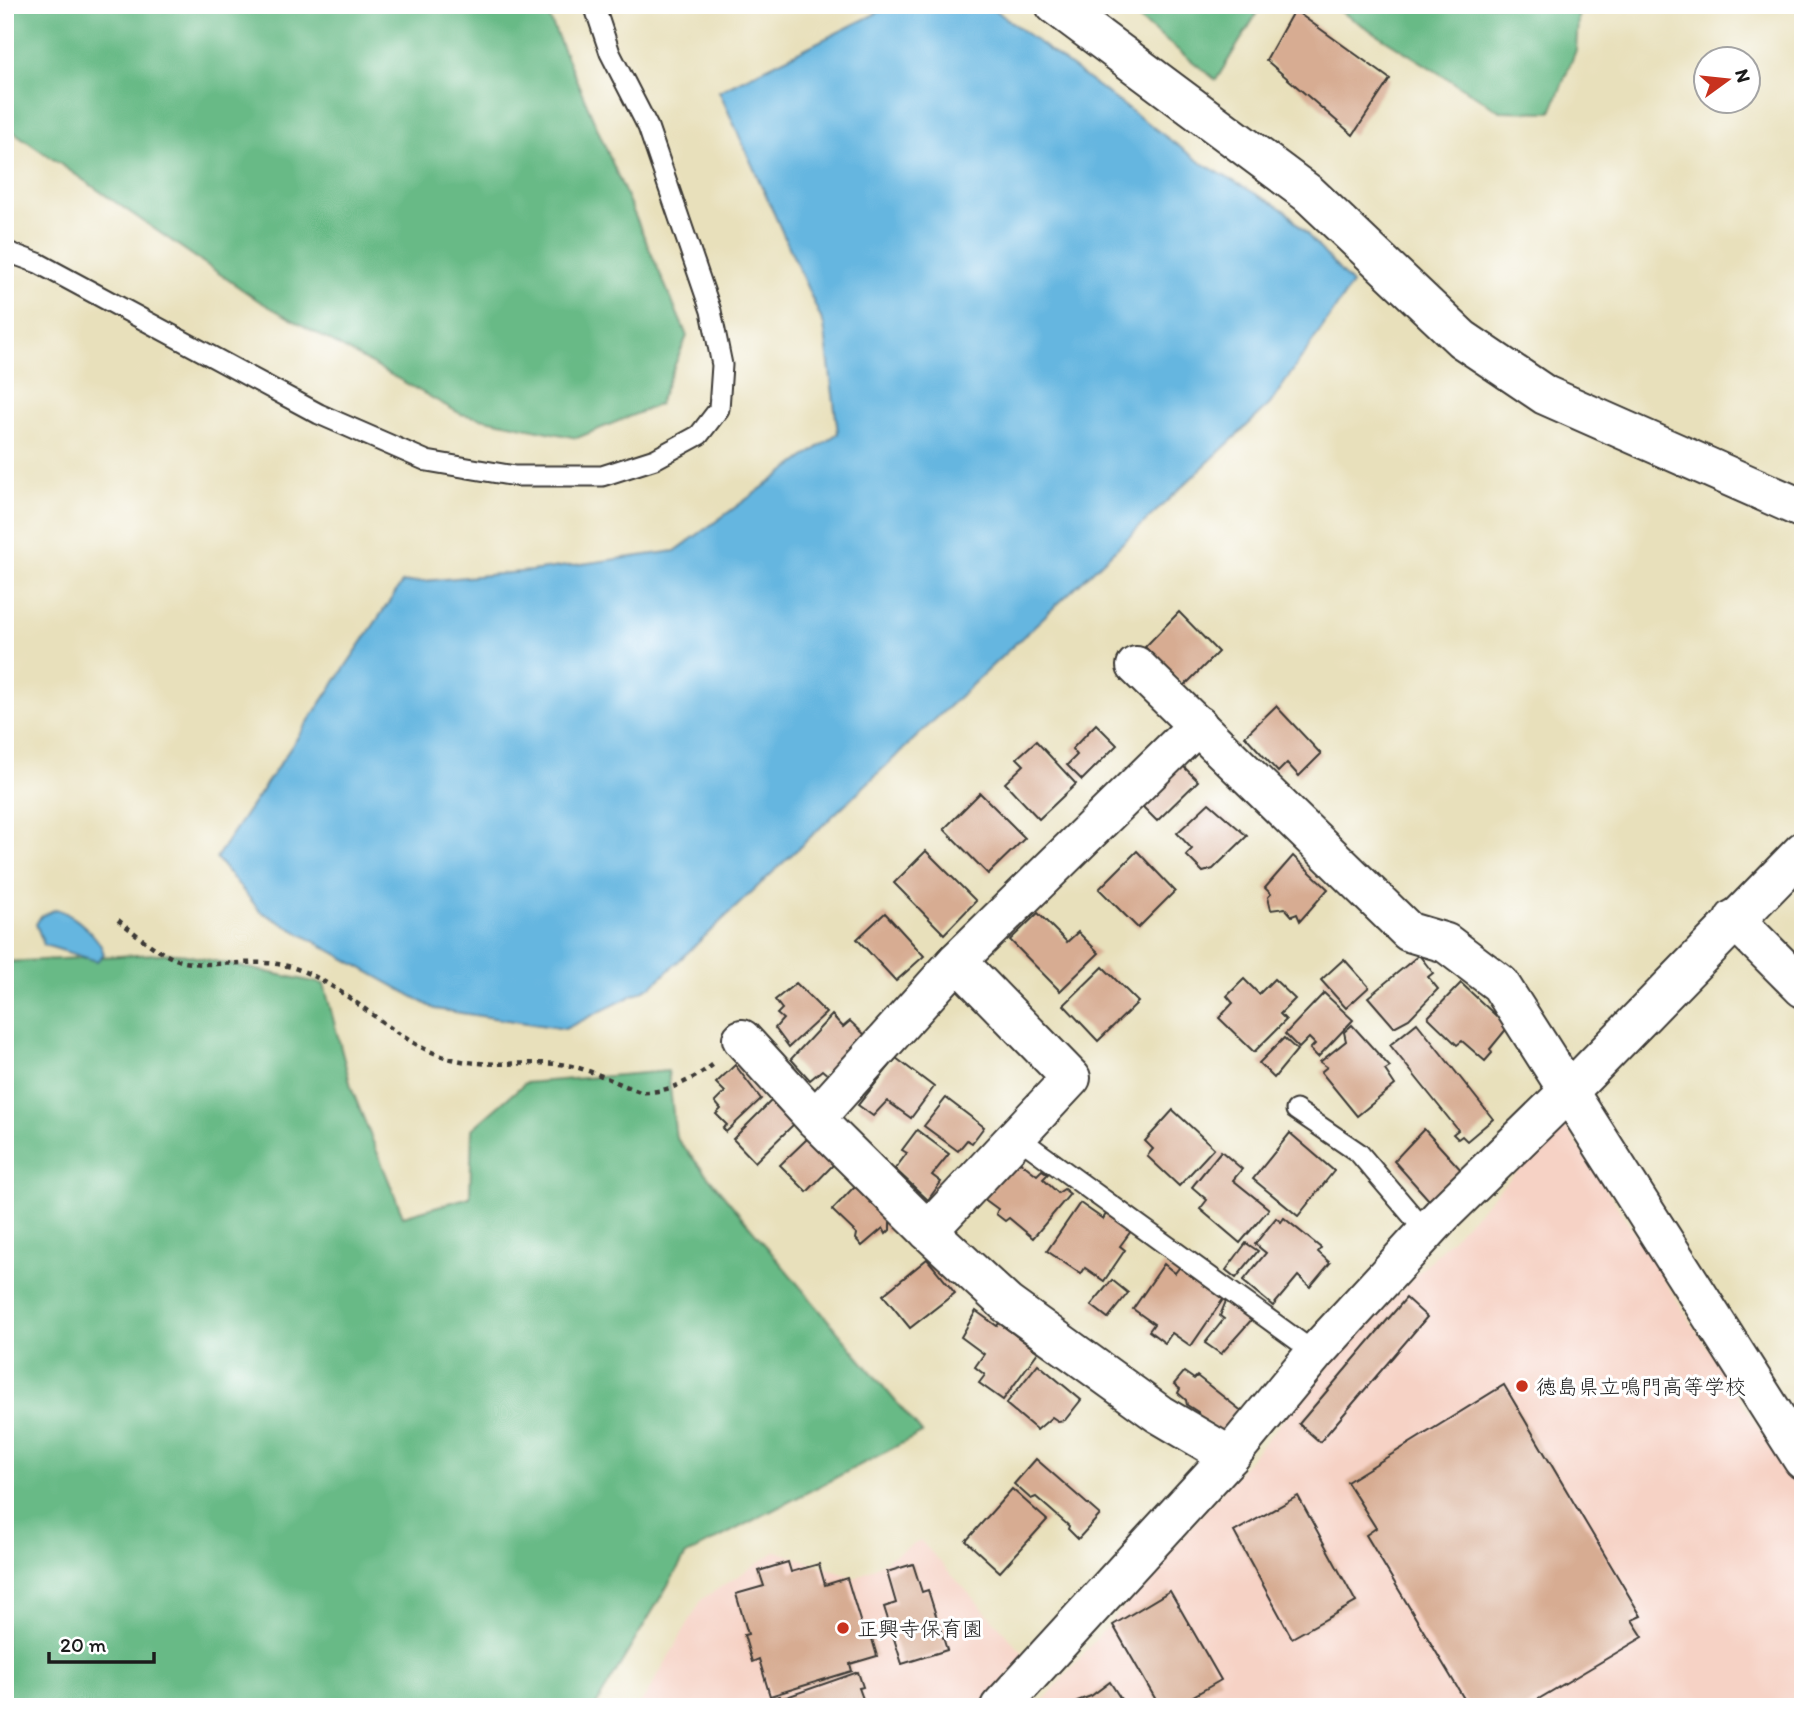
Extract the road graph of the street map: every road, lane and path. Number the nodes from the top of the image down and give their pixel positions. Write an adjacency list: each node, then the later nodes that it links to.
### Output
1 (594, 5): 3 (lane)
2 (1055, 5): 4 (street)
3 (5, 251)
4 (1803, 509)
5 (1136, 666): 6 (street)
6 (1198, 725): 10 (street); 13 (street)
7 (1803, 851): 8 (street)
8 (1734, 919): 11 (street); 13 (street)
9 (118, 920): 12 (path)
10 (957, 961): 15 (street); 16 (street)
11 (1803, 988)
12 (742, 1039): 15 (street)
13 (1569, 1090): 18 (street); 21 (street)
14 (1296, 1110): 18 (lane)
15 (816, 1119): 17 (street)
16 (1016, 1136): 17 (street); 19 (lane)
17 (928, 1231): 20 (street)
18 (1426, 1232): 19 (street)
19 (1315, 1353): 20 (street)
20 (1230, 1456): 22 (street)
21 (1803, 1460)
22 (1000, 1707)

